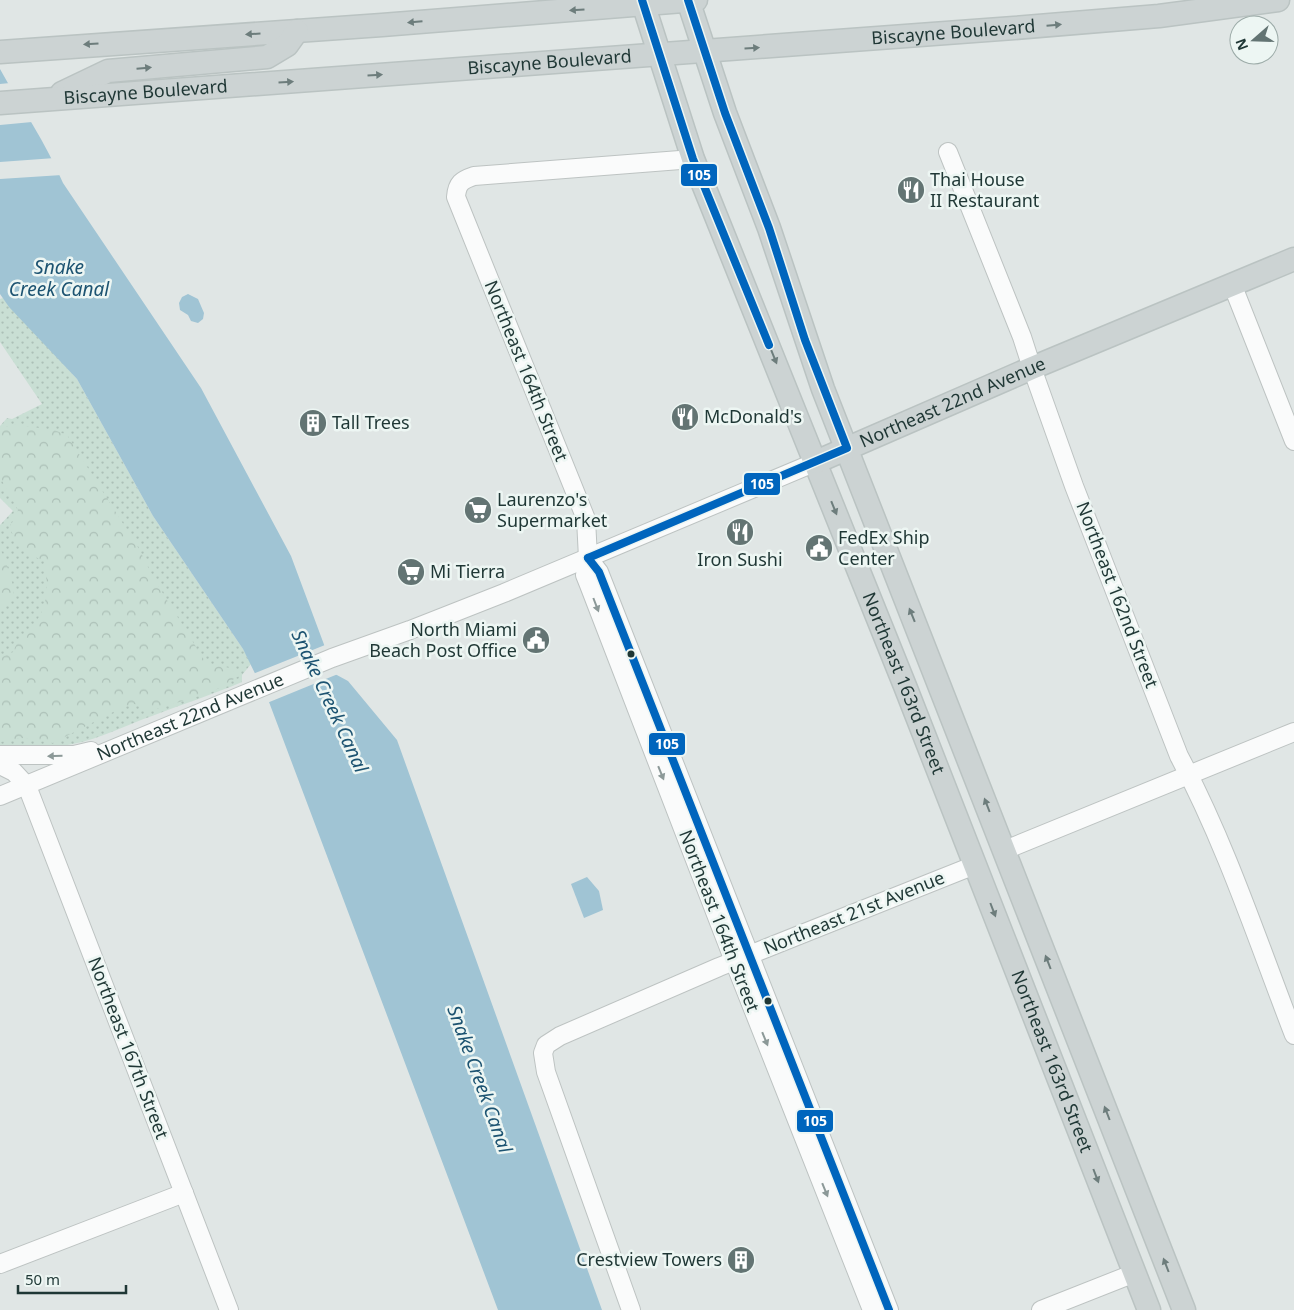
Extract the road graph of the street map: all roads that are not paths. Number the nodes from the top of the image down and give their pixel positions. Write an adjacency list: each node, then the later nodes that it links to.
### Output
1 (552, 0): 7 (main road)
2 (688, 0): 3 (main road); 6 (main road); 11 (main road, Northeast 163rd Street)
3 (696, 0)
4 (1190, 0): 8 (main road)
5 (1278, 0): 8 (main road, Biscayne Boulevard)
6 (643, 3): 7 (main road, one-way to 7); 12 (main road, Northeast 163rd Street)
7 (532, 13): 9 (main road, one-way to 9)
8 (1159, 16): 11 (main road, Biscayne Boulevard, one-way to 8)
9 (297, 31): 10 (main road, one-way to 10); 13 (main road, one-way to 9)
10 (3, 51)
11 (704, 51): 12 (main road, Biscayne Boulevard); 21 (main road, Northeast 163rd Street)
12 (658, 55): 13 (main road, Biscayne Boulevard, one-way to 12); 16 (main road, Northeast 163rd Street)
13 (50, 99): 14 (main road, Biscayne Boulevard)
14 (0, 103)
15 (948, 152): 19 (street, Northeast 162nd Street)
16 (693, 159): 22 (main road, Northeast 163rd Street, one-way to 22); 23 (street, Northeast 164th Street)
17 (1294, 259): 18 (main road, Northeast 22nd Avenue)
18 (1232, 284): 19 (main road, Northeast 22nd Avenue); 20 (street)
19 (1032, 368): 21 (main road, Northeast 22nd Avenue); 28 (street, Northeast 162nd Street)
20 (1294, 440)
21 (847, 448): 22 (main road, Northeast 22nd Avenue); 32 (main road, Northeast 163rd Street, one-way to 21)
22 (816, 462): 23 (street, Northeast 22nd Avenue); 31 (main road, Northeast 163rd Street, one-way to 31)
23 (588, 558): 25 (street, Northeast 22nd Avenue); 35 (street, Northeast 164th Street)
24 (1294, 732): 28 (street)
25 (137, 740): 26 (street, one-way to 26); 29 (street, Northeast 22nd Avenue)
26 (0, 755)
27 (0, 765): 29 (street)
28 (1190, 776): 32 (street); 36 (street, Northeast 162nd Street)
29 (27, 786): 30 (street, Northeast 22nd Avenue); 37 (street, Northeast 167th Street)
30 (0, 796)
31 (955, 814): 32 (main road); 33 (main road, Northeast 163rd Street)
32 (1005, 850): 34 (main road, Northeast 163rd Street)
33 (975, 865): 34 (main road); 35 (street, Northeast 21st Avenue); 39 (main road, Northeast 163rd Street, one-way to 39)
34 (1028, 908): 46 (main road, Northeast 163rd Street, one-way to 34)
35 (741, 958): 41 (street, Northeast 21st Avenue); 42 (street, Northeast 164th Street, one-way to 42); 43 (street, Northeast 164th Street)
36 (1294, 1035)
37 (184, 1193): 38 (street); 40 (street, Northeast 167th Street)
38 (0, 1264)
39 (1134, 1273): 44 (street); 45 (main road, Northeast 163rd Street); 46 (main road)
40 (228, 1310)
41 (631, 1310)
42 (872, 1310)
43 (889, 1310)
44 (1040, 1310)
45 (1149, 1310)
46 (1183, 1310)

